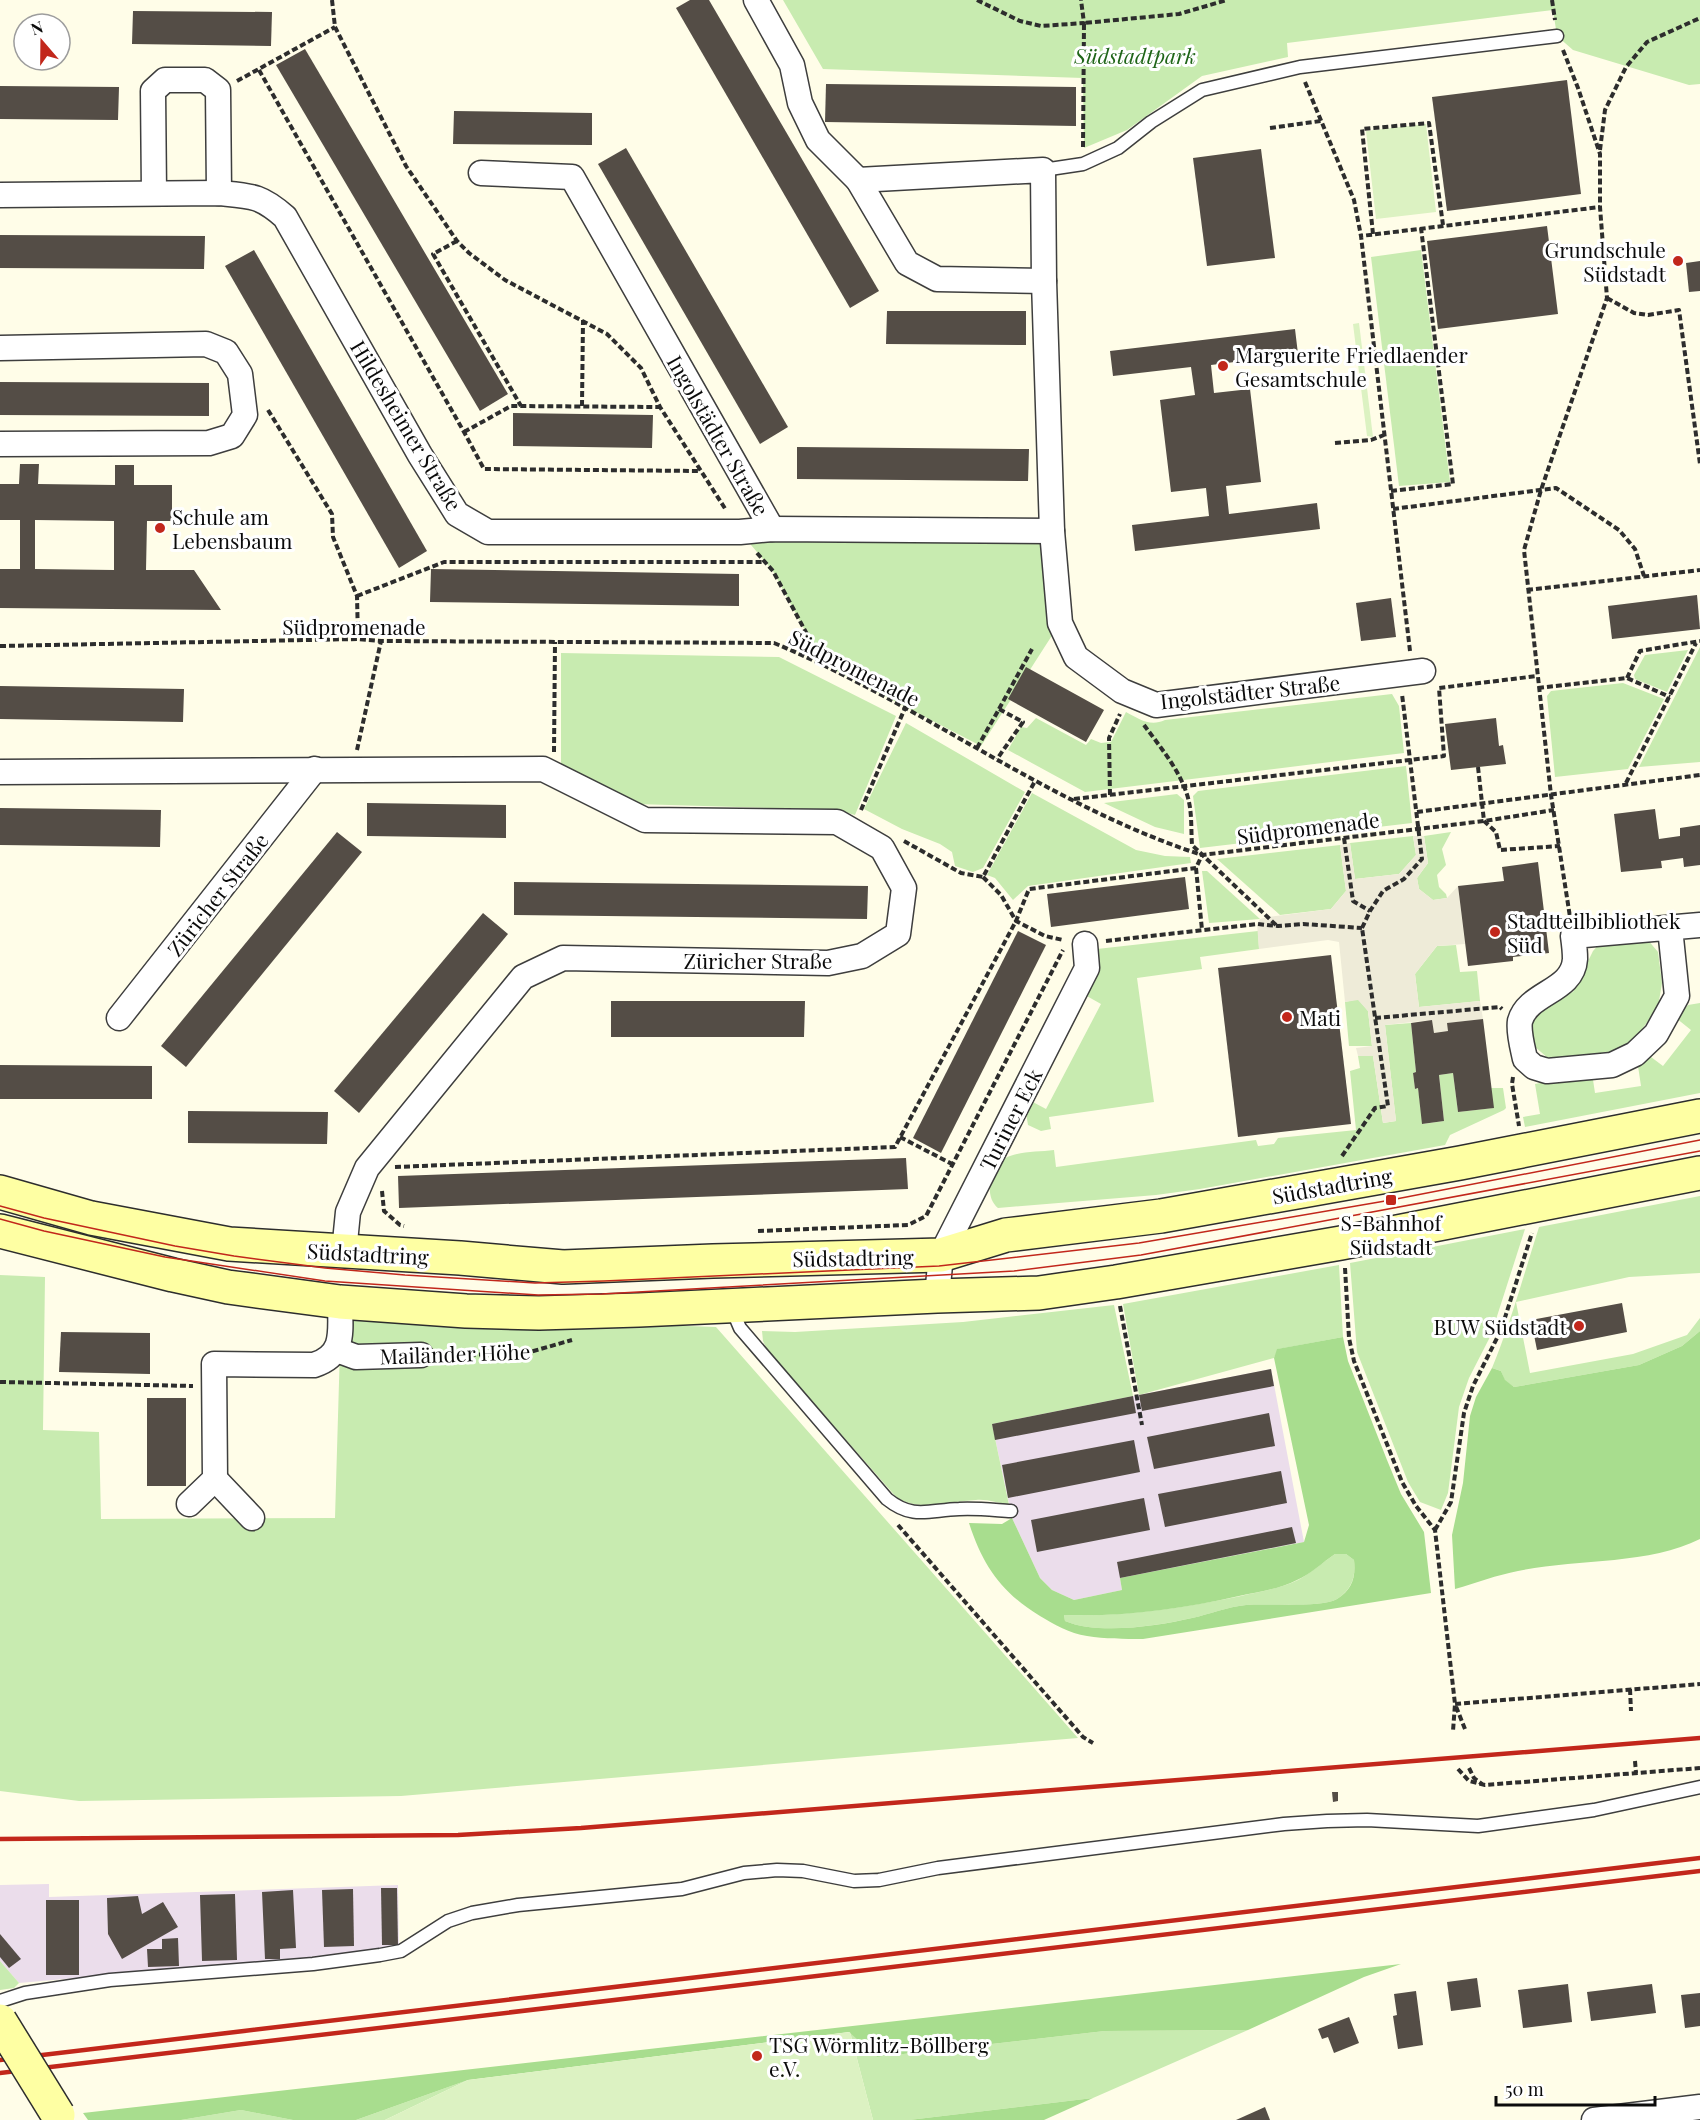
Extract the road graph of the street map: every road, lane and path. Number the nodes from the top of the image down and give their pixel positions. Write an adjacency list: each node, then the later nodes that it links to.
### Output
1 (332, 0): 9 (path)
2 (756, 0): 20 (street)
3 (977, 0): 8 (path)
4 (1081, 0): 8 (path)
5 (1227, 0): 8 (path)
6 (1552, 0): 10 (path)
7 (1700, 18): 16 (path)
8 (1084, 24): 17 (path)
9 (335, 27): 12 (path); 29 (path)
10 (1557, 36): 11 (lane); 16 (path)
11 (1300, 67): 14 (path); 17 (lane)
12 (259, 70): 13 (path); 38 (path)
13 (218, 90): 21 (street); 22 (street)
14 (1321, 122): 15 (path); 28 (path)
15 (1270, 129)
16 (1600, 154): 24 (path)
17 (1083, 165): 18 (lane)
18 (1043, 170): 20 (street); 30 (street, Ingolstädter Straße)
19 (481, 173): 47 (street, Ingolstädter Straße)
20 (858, 180): 30 (street)
21 (154, 193): 22 (street, Hildesheimer Straße); 23 (street, Hildesheimer Straße)
22 (219, 193): 49 (street, Hildesheimer Straße)
23 (0, 195)
24 (1600, 207): 25 (path); 31 (path)
25 (1443, 225): 26 (path); 27 (path)
26 (1421, 228): 27 (path); 45 (path)
27 (1373, 234): 28 (path)
28 (1360, 236): 39 (path)
29 (457, 241): 32 (path); 35 (path)
30 (1044, 280): 48 (street, Ingolstädter Straße)
31 (1607, 298): 42 (path); 44 (path)
32 (583, 320): 36 (path); 37 (path)
33 (0, 348): 34 (street)
34 (244, 399): 41 (street); 54 (path)
35 (521, 406): 36 (path); 38 (path)
36 (582, 406): 37 (path)
37 (660, 407): 43 (path)
38 (464, 432): 43 (path)
39 (1384, 435): 40 (path); 45 (path)
40 (1335, 443)
41 (0, 444)
42 (1700, 464)
43 (701, 471): 49 (path)
44 (1541, 490): 46 (path); 52 (path); 53 (path)
45 (1391, 491): 46 (path)
46 (1393, 509): 62 (path)
47 (772, 529): 48 (street, Ingolstädter Straße); 49 (street, Hildesheimer Straße)
48 (1052, 531): 62 (street, Ingolstädter Straße)
49 (740, 532): 50 (path)
50 (765, 562): 54 (path); 61 (path)
51 (1700, 570): 52 (path)
52 (1644, 576): 53 (path)
53 (1527, 590): 63 (path)
54 (357, 596): 55 (path)
55 (358, 639): 56 (path, Südpromenade); 59 (path, Südpromenade)
56 (381, 641): 57 (path, Südpromenade); 75 (path)
57 (555, 642): 61 (path, Südpromenade); 78 (path)
58 (1698, 642): 64 (path); 66 (path)
59 (0, 646)
60 (1032, 649): 69 (path)
61 (824, 664): 68 (path, Südpromenade)
62 (1413, 676): 73 (path)
63 (1537, 676): 65 (path); 73 (path)
64 (1627, 678): 65 (path); 66 (path)
65 (1538, 688): 84 (path)
66 (1670, 697): 81 (path)
67 (1123, 707): 83 (path)
68 (905, 708): 71 (path, Südpromenade); 90 (path)
69 (999, 709): 71 (path); 72 (path)
70 (1139, 717): 82 (path)
71 (977, 748): 72 (path, Südpromenade)
72 (997, 759): 80 (path, Südpromenade)
73 (1409, 760): 82 (path); 88 (path)
74 (1478, 767): 86 (path)
75 (353, 768): 76 (street, Züricher Straße); 78 (street, Züricher Straße)
76 (315, 769): 77 (street, Züricher Straße); 107 (street, Züricher Straße)
77 (0, 772)
78 (554, 774): 90 (street, Züricher Straße)
79 (1700, 775): 81 (path)
80 (1035, 781): 85 (path, Südpromenade); 97 (path)
81 (1626, 783): 84 (path)
82 (1184, 786): 83 (path); 95 (path)
83 (1110, 795): 85 (path)
84 (1551, 795): 86 (path); 87 (path)
85 (1074, 799): 95 (path, Südpromenade)
86 (1481, 803): 88 (path); 89 (path)
87 (1554, 810): 89 (path, Südpromenade); 94 (path)
88 (1417, 812): 91 (path)
89 (1484, 821): 91 (path, Südpromenade); 94 (path)
90 (837, 822): 116 (street, Züricher Straße)
91 (1418, 829): 92 (path, Südpromenade); 98 (path)
92 (1344, 838): 95 (path, Südpromenade); 98 (path)
93 (904, 841): 97 (path)
94 (1560, 846): 105 (path)
95 (1202, 855): 96 (path); 101 (path)
96 (1196, 868): 99 (path); 104 (path)
97 (983, 877): 99 (path)
98 (1370, 910): 102 (path)
99 (1016, 921): 106 (path); 112 (path)
100 (1700, 925): 103 (street)
101 (1278, 926): 102 (path); 104 (path)
102 (1362, 928): 108 (path)
103 (1670, 928): 105 (street); 110 (street)
104 (1202, 930): 106 (path)
105 (1573, 936): 109 (street)
106 (1076, 943): 115 (path); 125 (street, Turiner Eck)
107 (119, 1018)
108 (1375, 1018): 109 (path); 114 (path)
109 (1520, 1023): 110 (street)
110 (1525, 1059): 113 (path)
111 (1700, 1116): 113 (street, Südstadtring)
112 (900, 1137): 115 (path); 116 (path)
113 (1523, 1151): 125 (street, Südstadtring)
114 (1341, 1156)
115 (954, 1165): 123 (path)
116 (367, 1168): 124 (street, Züricher Straße)
117 (1700, 1173): 120 (street, Südstadtring)
118 (383, 1186): 121 (path)
119 (0, 1192): 124 (street, Südstadtring)
120 (1532, 1206): 127 (street, Südstadtring); 142 (path)
121 (410, 1227)
122 (0, 1231): 129 (street, Südstadtring)
123 (755, 1231)
124 (344, 1252): 125 (street, Südstadtring)
125 (941, 1255): 128 (street, Turiner Eck)
126 (1344, 1258): 142 (path)
127 (1116, 1282): 128 (street, Südstadtring); 136 (path)
128 (937, 1296): 130 (street, Südstadtring)
129 (340, 1302): 130 (street, Südstadtring); 132 (street)
130 (731, 1306): 139 (lane)
131 (580, 1338): 133 (path, Mailänder Höhe)
132 (337, 1350): 133 (street, Mailänder Höhe); 135 (street)
133 (421, 1355)
134 (0, 1382): 135 (path)
135 (214, 1386): 137 (street)
136 (1142, 1425)
137 (215, 1479): 138 (street); 140 (street)
138 (189, 1504)
139 (1011, 1510)
140 (252, 1518)
141 (897, 1523): 149 (path)
142 (1435, 1530): 145 (path)
143 (1700, 1684): 144 (path)
144 (1629, 1689): 145 (path); 146 (path)
145 (1455, 1704): 147 (path); 148 (path)
146 (1631, 1711)
147 (1465, 1730)
148 (1453, 1731)
149 (1093, 1743)
150 (1635, 1761): 154 (path)
151 (1469, 1768): 157 (path)
152 (1700, 1768): 154 (path)
153 (1458, 1769): 155 (path)
154 (1636, 1773): 157 (path)
155 (1467, 1780): 156 (path); 157 (path)
156 (1461, 1785)
157 (1485, 1785)
158 (1700, 1787): 159 (lane)
159 (0, 2001)
160 (0, 2021): 162 (street, bridge)
161 (1700, 2107): 163 (street)
162 (60, 2117)
163 (1594, 2120)

